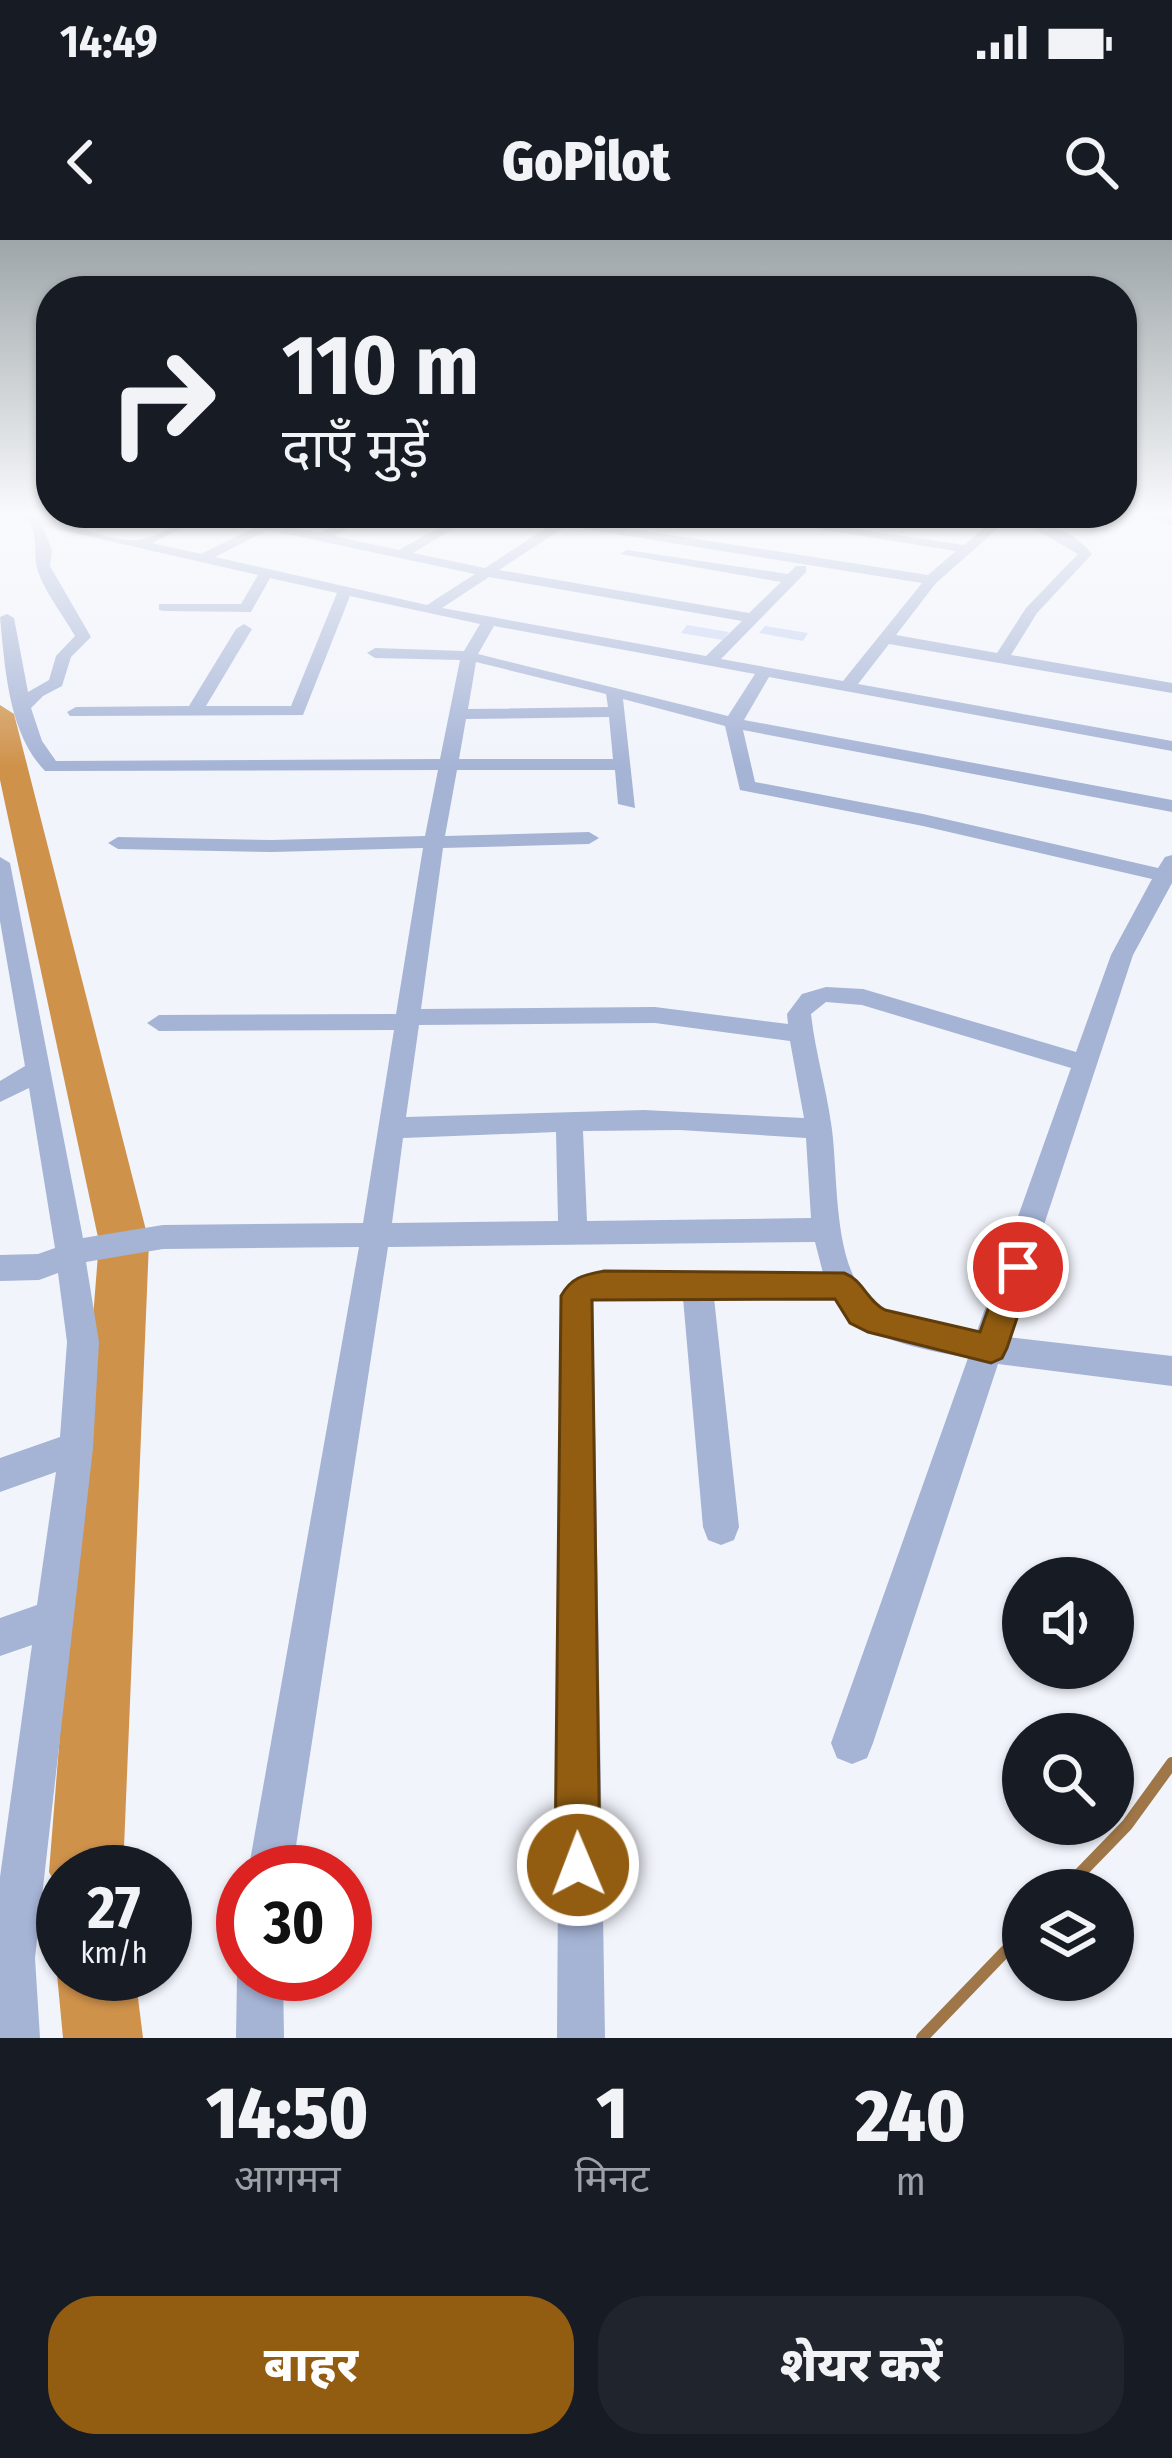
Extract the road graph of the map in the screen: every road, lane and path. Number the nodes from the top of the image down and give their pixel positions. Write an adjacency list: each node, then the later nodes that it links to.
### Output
1 (60, 599): 29 (street)
2 (252, 599): 10 (street)
3 (342, 599): 26 (street)
4 (382, 599): 11 (street)
5 (445, 599): 11 (street)
6 (637, 599): 13 (street)
7 (771, 599): 13 (street)
8 (916, 599): 16 (street)
9 (1041, 599): 19 (street)
10 (164, 608)
11 (429, 610): 14 (street)
12 (7, 618): 29 (street)
13 (752, 618): 20 (street)
14 (489, 622): 18 (street); 20 (street)
15 (244, 629): 26 (street)
16 (884, 638): 19 (street); 22 (street)
17 (375, 653): 18 (street)
18 (469, 656): 24 (street); 28 (street)
19 (1001, 659): 23 (street)
20 (710, 661): 21 (street)
21 (766, 671): 22 (street); 30 (street)
22 (848, 686): 31 (street)
23 (1172, 688)
24 (614, 691): 27 (street); 30 (street)
25 (76, 712): 26 (street)
26 (194, 712)
27 (618, 712): 28 (street); 32 (street)
28 (458, 714): 33 (street)
29 (17, 716): 33 (street)
30 (733, 723): 35 (street); 40 (street)
31 (1172, 746)
32 (624, 764): 33 (street); 34 (street)
33 (448, 766): 37 (street)
34 (628, 804)
35 (1172, 806)
36 (589, 838): 37 (street)
37 (434, 842): 38 (street); 42 (street)
38 (118, 843)
39 (0, 863): 41 (street)
40 (1169, 871): 45 (street)
41 (6, 946): 46 (street)
42 (410, 1019): 43 (street); 44 (street); 50 (street)
43 (159, 1024)
44 (801, 1033): 45 (street); 49 (street)
45 (1088, 1064): 59 (street)
46 (39, 1070): 47 (street); 55 (street)
47 (0, 1093)
48 (569, 1123): 49 (street); 50 (street); 53 (street)
49 (819, 1126): 51 (street)
50 (391, 1128): 54 (street)
51 (827, 1230): 52 (street); 58 (street)
52 (710, 1233): 53 (street); 57 (street)
53 (573, 1234): 54 (street)
54 (375, 1238): 55 (street); 67 (street)
55 (82, 1251): 56 (street); 61 (street)
56 (0, 1268)
57 (710, 1282): 58 (street); 63 (street); 71 (street)
58 (844, 1286): 59 (street)
59 (991, 1348): 60 (street); 66 (street)
60 (1172, 1371)
61 (76, 1448): 62 (street); 64 (street)
62 (0, 1475)
63 (721, 1527)
64 (55, 1618): 65 (street); 69 (street)
65 (0, 1637)
66 (852, 1744)
67 (275, 1845)
68 (260, 2001): 70 (street)
69 (9, 2011)
70 (260, 2038)
71 (581, 2038)

